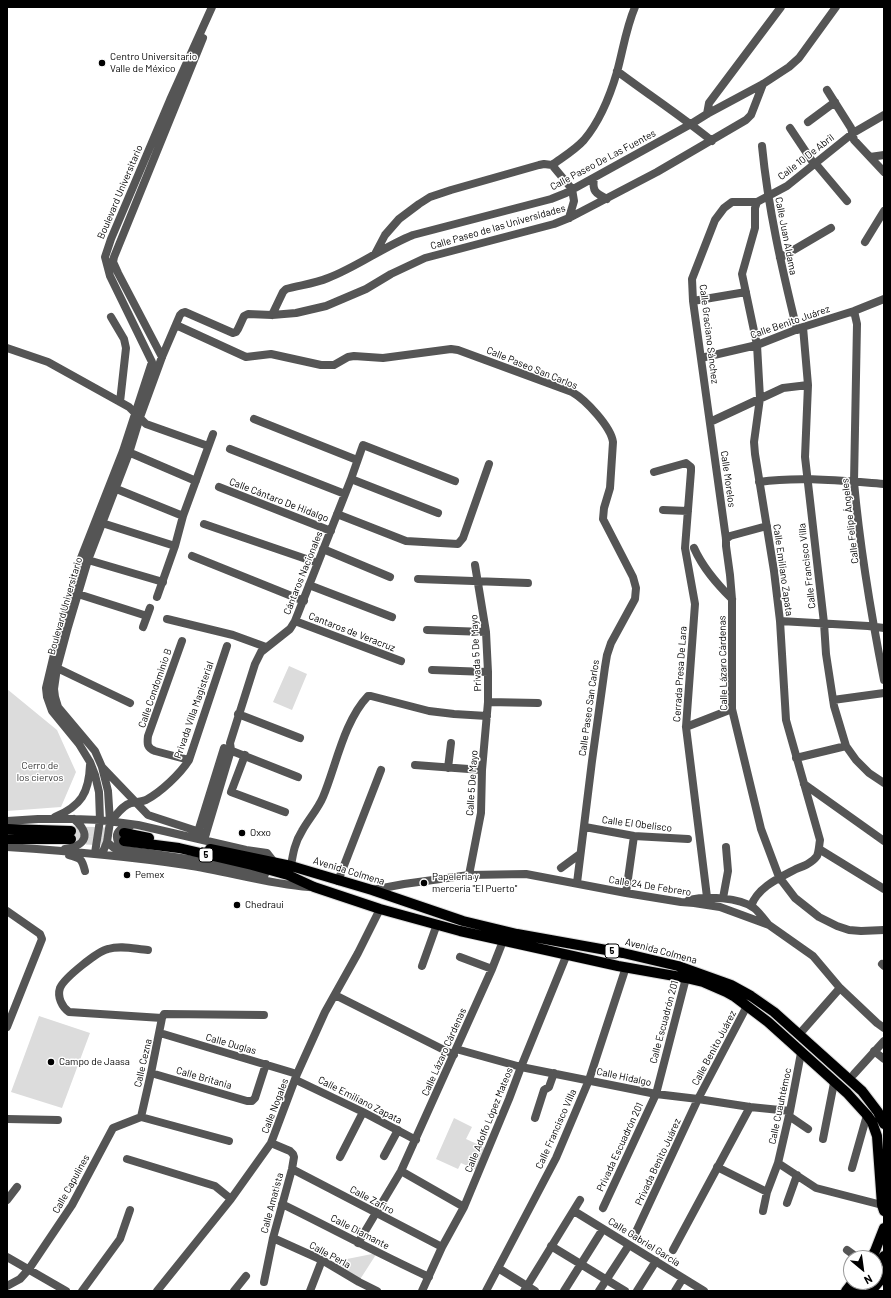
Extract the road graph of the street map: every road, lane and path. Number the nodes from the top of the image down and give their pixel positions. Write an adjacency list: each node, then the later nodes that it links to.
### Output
1 (212, 7): 21 (street, Boulevard Universitario)
2 (635, 7): 5 (street)
3 (781, 7): 9 (street)
4 (836, 7): 6 (street, Calle Paseo De Las Fuentes)
5 (617, 71): 12 (street); 20 (street)
6 (763, 84): 9 (street, Calle Paseo De Las Fuentes); 15 (street, Calle Paseo de las Universidades)
7 (827, 90): 8 (street)
8 (835, 102): 11 (street); 14 (street)
9 (707, 114): 12 (street, Calle Paseo De Las Fuentes)
10 (884, 115): 14 (street, Calle 10 De Abril)
11 (808, 122)
12 (691, 124): 15 (street); 23 (street, Calle Paseo De Las Fuentes)
13 (790, 128): 19 (street)
14 (853, 133): 18 (street); 19 (street, Calle 10 De Abril)
15 (712, 141): 26 (street, Calle Paseo de las Universidades)
16 (762, 146): 25 (street, Calle Juan Aldama)
17 (884, 155): 18 (street)
18 (870, 157): 22 (street)
19 (815, 164): 25 (street, Calle 10 De Abril); 27 (street)
20 (552, 165): 24 (street); 34 (street)
21 (146, 167): 46 (street, Boulevard Universitario); 48 (street, Boulevard Universitario)
22 (884, 172)
23 (594, 178): 24 (street, Calle Paseo De Las Fuentes); 26 (street)
24 (572, 189): 31 (street); 34 (street, Calle Paseo De Las Fuentes)
25 (768, 196): 28 (street, Calle 10 De Abril); 35 (street, Calle Juan Aldama)
26 (606, 199): 31 (street, Calle Paseo de las Universidades)
27 (847, 201)
28 (757, 202): 29 (street, Calle 10 De Abril); 36 (street, Calle Emiliano Zapata)
29 (724, 208): 38 (street, Calle Graciano Sánchez)
30 (884, 211): 33 (street)
31 (569, 218): 40 (street, Calle Paseo de las Universidades)
32 (832, 228): 35 (street)
33 (865, 242)
34 (375, 254): 40 (street, Calle Paseo De Las Fuentes)
35 (780, 258): 43 (street, Calle Juan Aldama)
36 (746, 292): 38 (street); 44 (street, Calle Emiliano Zapata)
37 (884, 299): 39 (street, Calle Benito Juárez)
38 (693, 301): 47 (street, Calle Graciano Sánchez)
39 (854, 311): 43 (street, Calle Benito Juárez); 67 (street, Calle Felipe Ángeles)
40 (272, 315): 42 (street, Calle Paseo de las Universidades)
41 (111, 317): 51 (street)
42 (176, 325): 46 (street); 150 (street, Calle Paseo San Carlos)
43 (800, 328): 44 (street, Calle Benito Juárez); 49 (street, Calle Francisco Villa)
44 (757, 345): 47 (street, Calle Benito Juárez); 50 (street, Calle Emiliano Zapata)
45 (7, 348): 51 (street)
46 (162, 358): 48 (street); 52 (street, Boulevard Universitario)
47 (701, 358): 54 (street, Calle Graciano Sánchez)
48 (152, 362): 52 (street, Boulevard Universitario)
49 (808, 386): 50 (street); 63 (street, Calle Francisco Villa)
50 (760, 398): 54 (street); 66 (street, Calle Emiliano Zapata)
51 (120, 402): 52 (street)
52 (138, 415): 56 (street); 58 (street, Boulevard Universitario)
53 (254, 419): 59 (street)
54 (710, 422): 81 (street, Calle Morelos)
55 (213, 434): 56 (street)
56 (208, 446): 64 (street)
57 (230, 449): 71 (street)
58 (126, 452): 64 (street); 70 (street, Boulevard Universitario); 133 (street, Boulevard Universitario)
59 (358, 460): 62 (street, Cántaros Nacionales); 65 (street, Cántaros Nacionales)
60 (489, 464): 75 (street)
61 (654, 472): 73 (street, Cerrada Presa De Lara)
62 (351, 479): 71 (street, Cántaros Nacionales); 74 (street)
63 (807, 480): 66 (street); 67 (street); 103 (street, Calle Francisco Villa)
64 (196, 481): 76 (street)
65 (455, 481)
66 (759, 482): 79 (street, Calle Emiliano Zapata)
67 (854, 482): 68 (street); 105 (street, Calle Felipe Ángeles)
68 (884, 484)
69 (219, 487): 80 (street, Calle Cántaro De Hidalgo)
70 (114, 488): 76 (street); 77 (street, Boulevard Universitario)
71 (345, 494): 75 (street, Cántaros Nacionales)
72 (663, 510): 73 (street)
73 (688, 511): 125 (street, Cerrada Presa De Lara)
74 (438, 513)
75 (337, 514): 80 (street, Cántaros Nacionales)
76 (183, 516): 82 (street)
77 (102, 523): 82 (street); 86 (street, Boulevard Universitario)
78 (204, 524): 87 (street)
79 (767, 526): 81 (street); 102 (street, Calle Emiliano Zapata)
80 (331, 531): 84 (street, Cántaros Nacionales)
81 (726, 539): 97 (street, Calle Lázaro Cárdenas)
82 (175, 546): 91 (street)
83 (694, 548): 97 (street)
84 (323, 549): 87 (street, Cántaros Nacionales); 89 (street)
85 (192, 556): 98 (street)
86 (88, 560): 91 (street); 95 (street, Boulevard Universitario)
87 (318, 563): 94 (street, Cántaros Nacionales)
88 (475, 565): 92 (street, Privada 5 De Mayo)
89 (390, 577)
90 (418, 579): 92 (street)
91 (163, 582): 96 (street)
92 (478, 582): 93 (street); 108 (street, Privada 5 De Mayo)
93 (528, 583)
94 (310, 585): 98 (street, Cántaros Nacionales); 99 (street)
95 (78, 594): 104 (street); 113 (street, Boulevard Universitario)
96 (157, 597)
97 (732, 599): 122 (street, Calle Lázaro Cárdenas)
98 (304, 601): 101 (street, Cántaros Nacionales)
99 (392, 617)
100 (167, 619): 111 (street)
101 (295, 621): 111 (street, Cántaros Nacionales); 112 (street, Cantaros de Veracruz)
102 (780, 621): 103 (street); 131 (street, Calle Emiliano Zapata)
103 (824, 623): 105 (street); 118 (street, Calle Francisco Villa)
104 (143, 627)
105 (873, 627): 106 (street); 116 (street, Calle Felipe Ángeles)
106 (884, 628)
107 (427, 630): 108 (street)
108 (486, 632): 115 (street, Privada 5 De Mayo)
109 (182, 641): 132 (street, Calle Condominio B)
110 (227, 646): 132 (street, Privada Villa Magisterial)
111 (266, 648): 123 (street, Cántaros Nacionales)
112 (401, 661)
113 (57, 668): 120 (street); 135 (street, Boulevard Universitario)
114 (432, 670): 115 (street)
115 (488, 672): 119 (street, Privada 5 De Mayo)
116 (884, 680)
117 (884, 693): 118 (street)
118 (833, 700): 128 (street, Calle Francisco Villa)
119 (488, 702): 121 (street); 124 (street, Privada 5 De Mayo)
120 (130, 703)
121 (538, 703)
122 (732, 709): 125 (street); 171 (street, Calle Lázaro Cárdenas)
123 (238, 714): 126 (street); 129 (street, Cántaros Nacionales)
124 (487, 716): 138 (street, Calle 5 De Mayo); 169 (street)
125 (686, 727): 177 (street, Cerrada Presa De Lara)
126 (300, 738)
127 (451, 743): 136 (street)
128 (846, 746): 131 (street); 140 (street, Calle Francisco Villa)
129 (228, 747): 130 (street); 152 (street, Cántaros Nacionales)
130 (245, 755): 139 (street); 143 (street)
131 (796, 758): 141 (street, Calle Emiliano Zapata)
132 (189, 760): 142 (street, Privada Villa Magisterial)
133 (90, 762): 144 (street); 146 (street, Boulevard Universitario)
134 (415, 765): 136 (street)
135 (102, 767): 142 (street); 148 (street, Boulevard Universitario)
136 (448, 768): 138 (street)
137 (381, 770): 172 (street)
138 (482, 770): 170 (street, Calle 5 De Mayo)
139 (298, 777)
140 (884, 783)
141 (804, 784): 157 (street); 161 (street, Calle Emiliano Zapata)
142 (135, 802): 148 (street, Privada Villa Magisterial); 152 (street)
143 (284, 812)
144 (50, 819): 145 (street); 147 (street)
145 (74, 819): 146 (street); 162 (street)
146 (100, 820): 148 (street); 163 (street, Boulevard Universitario)
147 (7, 821)
148 (110, 822): 149 (street); 158 (street, Boulevard Universitario)
149 (138, 825): 152 (street); 156 (street)
150 (585, 827): 153 (street, Calle El Obelisco); 164 (street, Calle Paseo San Carlos)
151 (7, 829): 154 (main road)
152 (201, 836): 166 (street)
153 (634, 836): 155 (street, Calle El Obelisco); 176 (street)
154 (7, 839)
155 (688, 839)
156 (123, 841): 158 (street); 165 (street); 166 (main road, 5); 169 (main road, 5)
157 (884, 841)
158 (107, 842): 163 (street, Boulevard Universitario)
159 (7, 847): 162 (street)
160 (726, 847): 178 (street)
161 (819, 849): 171 (street); 174 (street)
162 (55, 850): 163 (street); 168 (street)
163 (99, 854): 165 (street)
164 (580, 854): 167 (street); 173 (street, Calle Paseo San Carlos)
165 (129, 858): 169 (street)
166 (274, 862): 169 (main road, 5)
167 (561, 868)
168 (85, 871)
169 (290, 875): 172 (main road, Avenida Colmena / 5); 181 (main road, 5)
170 (469, 875): 173 (street, Calle 24 De Febrero); 175 (street, Calle 24 De Febrero)
171 (779, 877): 180 (street); 185 (street, Calle Lázaro Cárdenas)
172 (338, 881): 175 (main road, Avenida Colmena / 5)
173 (577, 883): 176 (street, Calle 24 De Febrero)
174 (884, 889)
175 (372, 890): 226 (main road, Avenida Colmena / 5)
176 (626, 893): 179 (street, Calle 24 De Febrero)
177 (707, 897): 178 (street); 179 (street)
178 (723, 898): 180 (street)
179 (681, 902): 184 (street, Calle 24 De Febrero)
180 (750, 906): 184 (street)
181 (380, 909): 183 (main road, 5); 195 (street, Calle Nogales)
182 (8, 913): 199 (street)
183 (437, 924): 186 (main road, 5); 190 (street)
184 (769, 925): 194 (street, Calle 24 De Febrero)
185 (884, 930)
186 (503, 941): 188 (main road, 5); 192 (street, Calle Lázaro Cárdenas)
187 (148, 950): 198 (street)
188 (567, 954): 191 (main road, Avenida Colmena / 5); 209 (street, Calle Adolfo López Mateos)
189 (460, 958): 192 (street)
190 (422, 966)
191 (626, 967): 193 (main road, Avenida Colmena / 5); 214 (street, Calle Francisco Villa)
192 (492, 969): 205 (street, Calle Lázaro Cárdenas)
193 (686, 978): 196 (main road, Avenida Colmena / 5); 216 (street, Calle Escuadrón 201)
194 (840, 988): 200 (street, Calle 24 De Febrero); 201 (street)
195 (335, 995): 205 (street, Calle Hidalgo); 213 (street, Calle Nogales)
196 (747, 1006): 206 (main road, Avenida Colmena / 5); 217 (street, Calle Benito Juárez)
197 (264, 1015): 198 (street)
198 (163, 1016): 202 (street, Calle Cezna)
199 (7, 1027)
200 (884, 1028)
201 (803, 1030)
202 (160, 1033): 208 (street, Calle Duglas); 210 (street, Calle Cezna)
203 (884, 1041): 204 (street)
204 (874, 1051): 207 (street); 212 (street)
205 (455, 1052): 209 (street, Calle Hidalgo); 230 (street, Calle Lázaro Cárdenas)
206 (801, 1053): 215 (main road, Avenida Colmena / 5); 220 (street, Calle Cuauhtémoc)
207 (884, 1059)
208 (266, 1064): 210 (street, Calle Britania); 213 (street, Calle Duglas)
209 (521, 1067): 211 (street, Calle Hidalgo); 249 (street, Calle Adolfo López Mateos)
210 (151, 1073): 222 (street, Calle Cezna)
211 (554, 1073): 214 (street, Calle Hidalgo); 224 (street)
212 (854, 1074)
213 (296, 1077): 219 (street, Calle Emiliano Zapata); 232 (street, Calle Nogales)
214 (589, 1080): 216 (street, Calle Hidalgo); 270 (street, Calle Francisco Villa)
215 (834, 1083): 221 (main road, Avenida Colmena / 5); 229 (street)
216 (656, 1094): 217 (street, Calle Hidalgo); 250 (street, Privada Escuadrón 201)
217 (698, 1099): 218 (street, Calle Hidalgo); 258 (street, Privada Benito Juárez)
218 (750, 1107): 220 (street, Calle Hidalgo); 237 (street)
219 (363, 1112): 228 (street, Calle Emiliano Zapata); 234 (street)
220 (790, 1114): 227 (street, Calle Hidalgo); 236 (street, Calle Cuauhtémoc)
221 (867, 1115): 238 (street); 251 (main road, Avenida Colmena / 5)
222 (141, 1117): 231 (street); 271 (street, Calle Capulines)
223 (7, 1118): 225 (street)
224 (534, 1118)
225 (58, 1120)
226 (884, 1124)
227 (808, 1129)
228 (398, 1130): 230 (street, Calle Emiliano Zapata); 233 (street)
229 (823, 1139)
230 (416, 1140): 240 (street, Calle Lázaro Cárdenas)
231 (229, 1141)
232 (271, 1143): 239 (street, Calle Amatista); 244 (street, Calle Nogales)
233 (384, 1156)
234 (340, 1157)
235 (127, 1159): 244 (street)
236 (778, 1163): 241 (street); 243 (street, Calle Cuauhtémoc)
237 (717, 1167): 243 (street); 264 (street)
238 (852, 1168)
239 (292, 1169): 248 (street, Calle Amatista); 255 (street, Calle Zafiro)
240 (401, 1172): 249 (street); 255 (street, Calle Lázaro Cárdenas)
241 (797, 1175): 247 (street); 251 (street)
242 (16, 1187): 245 (street)
243 (767, 1192): 254 (street, Calle Cuauhtémoc)
244 (231, 1199): 282 (street, Calle Nogales)
245 (7, 1200)
246 (580, 1200): 253 (street)
247 (787, 1203)
248 (282, 1204): 259 (street, Calle Amatista); 260 (street, Calle Diamante)
249 (464, 1207): 263 (street, Calle Adolfo López Mateos)
250 (603, 1208)
251 (883, 1208)
252 (130, 1210): 281 (street)
253 (574, 1211): 257 (street, Calle Gabriel García); 262 (street)
254 (763, 1211)
255 (376, 1214): 260 (street, Calle Lázaro Cárdenas); 263 (street, Calle Zafiro)
256 (884, 1228): 265 (main road)
257 (603, 1229): 261 (street, Calle Gabriel García); 269 (street)
258 (635, 1234)
259 (273, 1238): 267 (street, Calle Perla); 277 (street, Calle Amatista)
260 (358, 1243): 274 (street, Calle Diamante)
261 (629, 1245): 268 (street, Calle Gabriel García); 276 (street)
262 (551, 1246): 269 (street); 279 (street)
263 (442, 1247): 274 (street, Calle Adolfo López Mateos)
264 (673, 1250)
265 (879, 1250)
266 (7, 1257): 271 (street)
267 (322, 1260): 284 (street); 285 (street, Calle Perla)
268 (656, 1261): 275 (street, Calle Gabriel García); 292 (street)
269 (581, 1264): 276 (street); 289 (street)
270 (498, 1268): 279 (street); 287 (street, Calle Francisco Villa)
271 (28, 1269): 278 (street, Calle Capulines); 280 (street)
272 (246, 1276): 283 (street)
273 (884, 1276): 295 (main road)
274 (429, 1277): 286 (street, Calle Adolfo López Mateos)
275 (683, 1278): 293 (street); 294 (street, Calle Gabriel García)
276 (606, 1280): 290 (street); 291 (street)
277 (264, 1282)
278 (7, 1286)
279 (526, 1289): 288 (street)
280 (66, 1291)
281 (82, 1291)
282 (157, 1291)
283 (234, 1291)
284 (310, 1291)
285 (377, 1291)
286 (422, 1291)
287 (486, 1291)
288 (535, 1291)
289 (564, 1291)
290 (598, 1291)
291 (625, 1291)
292 (637, 1291)
293 (675, 1291)
294 (704, 1291)
295 (871, 1291)

